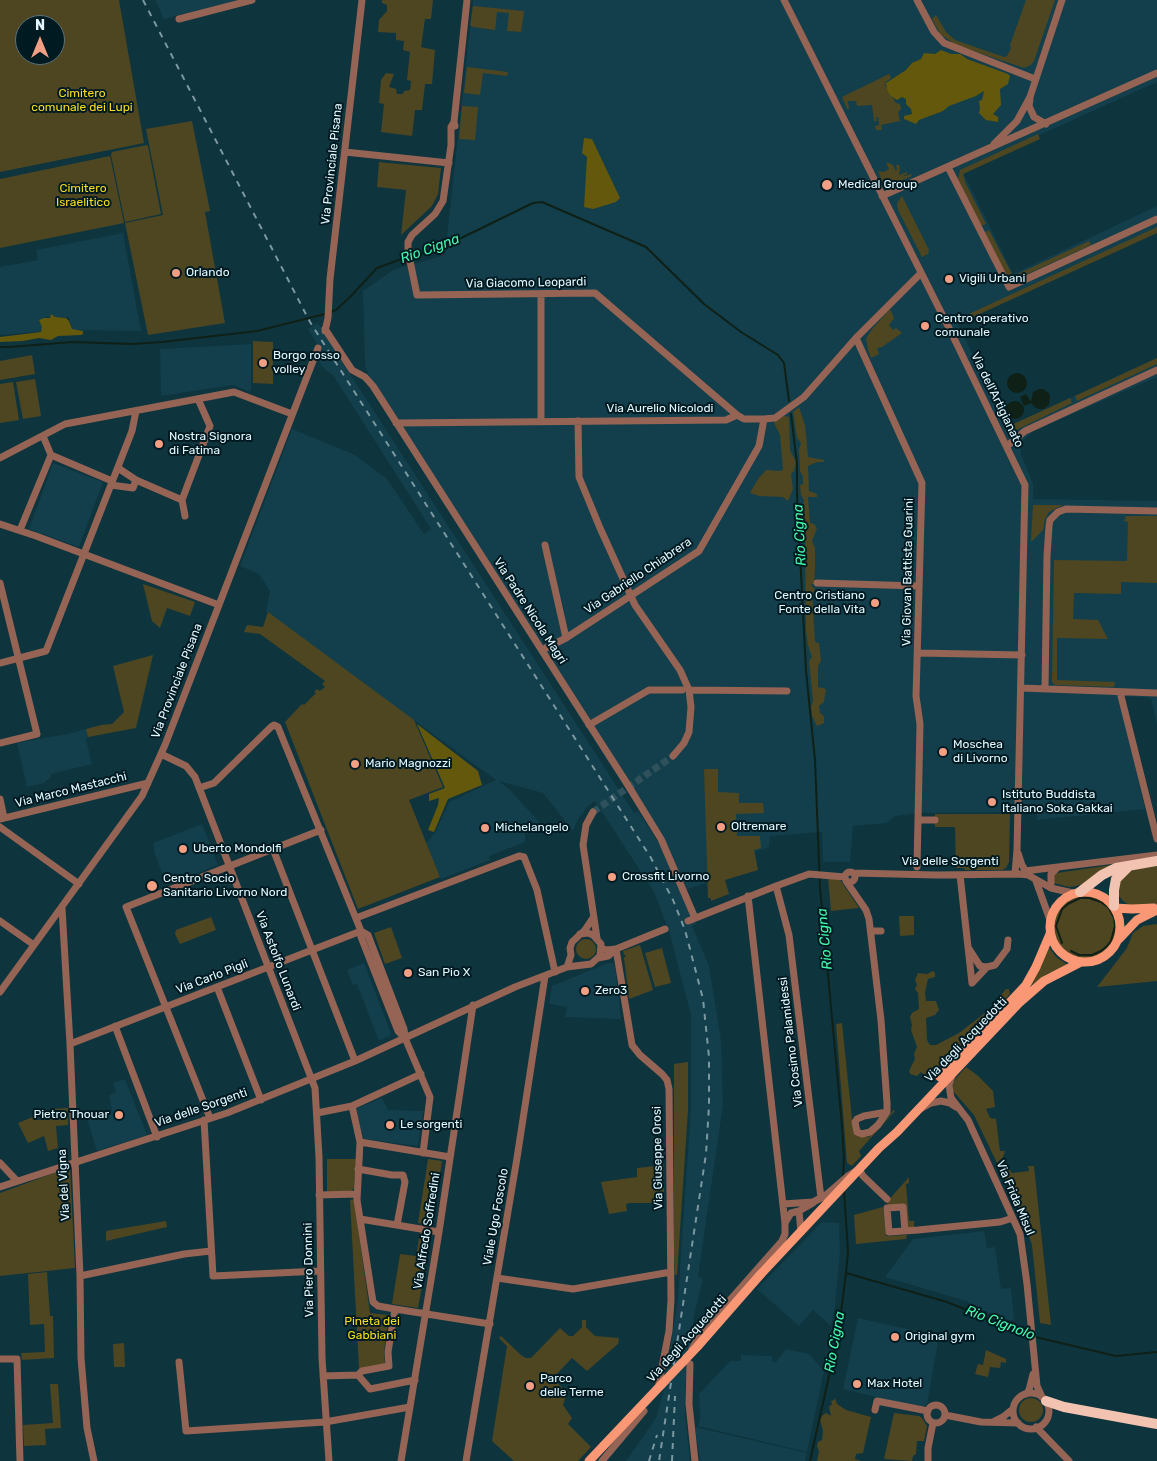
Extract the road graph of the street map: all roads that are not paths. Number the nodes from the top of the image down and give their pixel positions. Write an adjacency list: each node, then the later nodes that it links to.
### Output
1 (252, 0): 7 (street)
2 (362, 0): 13 (street, Via Provinciale Pisana)
3 (467, 0): 14 (street, Via Giacomo Leopardi)
4 (784, 0): 16 (street, Via dell'Artigianato)
5 (918, 0): 9 (street)
6 (1062, 0): 9 (street)
7 (179, 18)
8 (1157, 73): 11 (street)
9 (1035, 79): 10 (street)
10 (1030, 97): 11 (street); 12 (street)
11 (1046, 124): 12 (street)
12 (986, 150): 15 (street)
13 (345, 152): 14 (street); 20 (street, Via Provinciale Pisana)
14 (449, 163): 19 (street, Via Giacomo Leopardi)
15 (948, 166): 16 (street); 17 (street)
16 (882, 196): 18 (street, Via dell'Artigianato)
17 (1157, 219)
18 (921, 273): 21 (street, Via Aurelio Nicolodi); 33 (street, Via dell'Artigianato)
19 (541, 294): 27 (street, Via Giacomo Leopardi); 29 (street)
20 (325, 330): 31 (street, Via Padre Nicola Magri)
21 (856, 338): 28 (street, Via Aurelio Nicolodi); 48 (street, Via Giovan Battista Guarini)
22 (318, 348): 26 (street, Via Provinciale Pisana)
23 (1157, 370): 33 (street)
24 (198, 399): 25 (street); 26 (street); 39 (street)
25 (136, 411): 32 (street); 36 (street)
26 (292, 414): 50 (street, Via Provinciale Pisana)
27 (737, 415): 28 (street, Via Aurelio Nicolodi); 30 (street, Via Aurelio Nicolodi)
28 (764, 419): 49 (street, Via Gabriello Chiabrera)
29 (541, 420): 30 (street, Via Aurelio Nicolodi); 31 (street, Via Aurelio Nicolodi)
30 (578, 421): 49 (street)
31 (396, 423): 52 (street, Via Padre Nicola Magri)
32 (43, 436): 34 (street); 35 (street)
33 (1008, 446): 54 (street, Via dell'Artigianato)
34 (51, 455): 38 (street); 43 (street)
35 (0, 458)
36 (118, 468): 37 (street); 38 (street)
37 (136, 480): 38 (street); 39 (street)
38 (111, 483): 45 (street)
39 (182, 500): 41 (street)
40 (1157, 511): 58 (street)
41 (185, 516)
42 (0, 524): 43 (street)
43 (20, 530): 45 (street)
44 (545, 544): 51 (street)
45 (83, 554): 50 (street); 55 (street)
46 (0, 583): 55 (street)
47 (817, 583): 48 (street)
48 (919, 586): 53 (street, Via Giovan Battista Guarini)
49 (632, 596): 51 (street, Via Gabriello Chiabrera); 59 (street)
50 (218, 605): 65 (street, Via Provinciale Pisana)
51 (566, 638): 52 (street, Via Gabriello Chiabrera)
52 (542, 650): 63 (street, Via Padre Nicola Magri)
53 (918, 653): 54 (street); 72 (street, Via Giovan Battista Guarini)
54 (1022, 655): 57 (street, Via dell'Artigianato)
55 (18, 658): 56 (street); 64 (street)
56 (0, 663)
57 (1021, 688): 58 (street); 78 (street, Via dell'Artigianato)
58 (1045, 689): 61 (street)
59 (686, 690): 60 (street); 63 (street); 66 (street)
60 (787, 691)
61 (1120, 692): 62 (street); 76 (street)
62 (1157, 693)
63 (589, 724): 96 (street, Via Padre Nicola Magri)
64 (0, 743)
65 (161, 754): 67 (street, Via Provinciale Pisana); 68 (street, Via Astolfo Lunardi)
66 (673, 756)
67 (148, 783): 71 (street, Via Marco Mastacchi); 91 (street, Via Provinciale Pisana)
68 (199, 788): 75 (street); 82 (street, Via Astolfo Lunardi)
69 (0, 798): 71 (street)
70 (594, 812): 101 (street)
71 (2, 818)
72 (918, 820): 73 (street); 83 (street, Via Giovan Battista Guarini)
73 (935, 820)
74 (0, 827): 91 (street)
75 (321, 830): 77 (street); 100 (street)
76 (1157, 839)
77 (273, 849): 82 (street); 117 (street)
78 (1018, 850): 85 (street, Via dell'Artigianato); 86 (street, Via dell'Artigianato)
79 (1157, 855): 84 (street, Via delle Sorgenti)
80 (1157, 861): 81 (highway)
81 (1130, 865): 95 (highway); 97 (highway)
82 (229, 866): 122 (street, Via Astolfo Lunardi); 130 (street)
83 (917, 867)
84 (1057, 868): 86 (street, Via delle Sorgenti); 93 (street)
85 (1015, 873): 86 (street, Via delle Sorgenti); 87 (street, Via delle Sorgenti)
86 (1027, 873): 90 (street, Via delle Sorgenti)
87 (960, 875): 88 (street, Via delle Sorgenti); 113 (street)
88 (854, 877): 89 (street, Via delle Sorgenti); 94 (street)
89 (846, 879): 92 (street); 94 (street)
90 (1036, 881): 93 (street, Via delle Sorgenti); 102 (street)
91 (79, 884): 98 (street, Via Provinciale Pisana)
92 (776, 886): 96 (street); 159 (street, Via Cosimo Palamidessi)
93 (1051, 888): 95 (street, Via delle Sorgenti)
94 (853, 890): 107 (street)
95 (1077, 893): 97 (main road); 102 (main road)
96 (748, 896): 162 (street)
97 (1114, 907): 99 (main road); 111 (main road)
98 (62, 908): 114 (street, Via Provinciale Pisana); 133 (street, Via del Vigna)
99 (1157, 909): 111 (main road)
100 (356, 918): 106 (street); 125 (street)
101 (593, 918): 108 (street); 110 (street)
102 (1050, 920): 109 (main road)
103 (0, 921): 114 (street)
104 (665, 929): 116 (street, Via delle Sorgenti)
105 (881, 931): 107 (street)
106 (361, 932): 117 (street, Via Carlo Pigli); 132 (street)
107 (872, 932): 142 (street)
108 (580, 934): 110 (street); 118 (street)
109 (1050, 934): 120 (main road); 147 (main road, Via degli Acquedotti)
110 (597, 938): 115 (street)
111 (1118, 939): 120 (main road)
112 (1008, 940): 124 (street)
113 (968, 944): 124 (street); 124 (street)
114 (34, 945): 128 (street, Via Provinciale Pisana)
115 (601, 948): 116 (street, Via delle Sorgenti); 119 (street)
116 (616, 949): 119 (street, Via delle Sorgenti); 173 (street, Via Giuseppe Orosi)
117 (312, 950): 122 (street, Via Carlo Pigli); 134 (street)
118 (571, 955): 121 (street); 123 (street)
119 (598, 958): 121 (street, Via delle Sorgenti)
120 (1081, 962): 135 (main road, Via degli Acquedotti)
121 (582, 964): 123 (street, Via delle Sorgenti)
122 (268, 967): 127 (street, Via Carlo Pigli); 137 (street, Via Astolfo Lunardi)
123 (567, 967): 125 (street, Via delle Sorgenti)
124 (987, 967)
125 (555, 972): 126 (street, Via delle Sorgenti)
126 (546, 976): 129 (street, Via delle Sorgenti); 175 (street, Viale Ugo Foscolo)
127 (216, 987): 130 (street, Via Carlo Pigli); 138 (street)
128 (0, 992)
129 (473, 1005): 132 (street, Via delle Sorgenti); 149 (street, Via Alfredo Soffredini)
130 (166, 1007): 131 (street, Via Carlo Pigli); 144 (street)
131 (115, 1026): 133 (street, Via Carlo Pigli); 145 (street)
132 (405, 1038): 134 (street, Via delle Sorgenti); 136 (street)
133 (70, 1044): 150 (street, Via del Vigna)
134 (355, 1061): 137 (street, Via delle Sorgenti)
135 (957, 1069): 140 (street, Via Frida Misul); 141 (main road, Via degli Acquedotti)
136 (421, 1074): 139 (street); 148 (street)
137 (312, 1079): 138 (street, Via delle Sorgenti); 143 (street, Via Piero Donnini)
138 (261, 1100): 144 (street, Via delle Sorgenti)
139 (352, 1106): 143 (street); 146 (street)
140 (959, 1109): 141 (street); 165 (street, Via Frida Misul)
141 (916, 1111): 147 (main road, Via degli Acquedotti)
142 (887, 1112)
143 (317, 1113): 158 (street, Via Piero Donnini)
144 (207, 1119): 145 (street, Via delle Sorgenti); 171 (street)
145 (157, 1137): 150 (street, Via delle Sorgenti)
146 (360, 1142): 148 (street); 152 (street)
147 (879, 1148): 153 (main road, Via degli Acquedotti)
148 (423, 1153): 149 (street)
149 (450, 1157): 169 (street, Via Alfredo Soffredini)
150 (74, 1162): 154 (street, Via delle Sorgenti); 174 (street, Via del Vigna)
151 (0, 1163): 154 (street)
152 (358, 1169): 157 (street); 167 (street)
153 (859, 1169): 156 (main road, Via degli Acquedotti); 160 (street)
154 (16, 1181): 155 (street, Via delle Sorgenti)
155 (0, 1187)
156 (838, 1188): 159 (street, Via degli Acquedotti); 170 (main road, Via degli Acquedotti)
157 (356, 1194): 158 (street); 164 (street)
158 (319, 1195): 172 (street, Via Piero Donnini)
159 (821, 1198): 161 (street, Via degli Acquedotti)
160 (887, 1199)
161 (813, 1202): 162 (street, Via degli Acquedotti); 163 (street, Via degli Acquedotti)
162 (783, 1204): 166 (street, Via degli Acquedotti)
163 (799, 1211): 166 (street, Via degli Acquedotti); 170 (street)
164 (360, 1218): 167 (street); 176 (street)
165 (1013, 1218): 168 (street); 182 (street, Via Frida Misul)
166 (785, 1223): 179 (street, Via degli Acquedotti)
167 (398, 1225): 169 (street)
168 (905, 1231)
169 (439, 1232): 177 (street, Via Alfredo Soffredini)
170 (801, 1232): 207 (main road, Via degli Acquedotti, bridge)
171 (212, 1251): 172 (street); 174 (street)
172 (320, 1271): 185 (street, Via Piero Donnini)
173 (671, 1272): 175 (street); 187 (street, Via Giuseppe Orosi)
174 (80, 1276): 203 (street, Via del Vigna)
175 (497, 1278): 178 (street, Viale Ugo Foscolo)
176 (394, 1309): 177 (street); 184 (street)
177 (425, 1314): 178 (street); 186 (street, Via Alfredo Soffredini)
178 (490, 1324): 206 (street, Viale Ugo Foscolo)
179 (692, 1349)
180 (0, 1359): 202 (street)
181 (179, 1362): 196 (street)
182 (1035, 1363): 188 (street, Via Frida Misul); 189 (street, Via Frida Misul)
183 (690, 1367): 209 (street)
184 (358, 1375): 185 (street); 186 (street)
185 (323, 1376): 196 (street, Via Piero Donnini)
186 (415, 1380): 190 (street, Via Alfredo Soffredini)
187 (660, 1383)
188 (1026, 1394): 189 (street); 191 (street)
189 (1044, 1399): 200 (highway); 201 (street)
190 (410, 1407): 196 (street); 205 (street, Via Alfredo Soffredini)
191 (1014, 1409): 197 (street); 199 (street)
192 (875, 1410): 194 (street)
193 (644, 1411): 208 (street)
194 (928, 1412): 195 (street); 198 (street)
195 (945, 1415): 197 (street); 198 (street)
196 (325, 1422): 204 (street, Via Piero Donnini)
197 (990, 1422): 199 (street)
198 (933, 1423): 210 (street)
199 (1018, 1423): 201 (street)
200 (1157, 1424)
201 (1036, 1428): 211 (street)
202 (20, 1461)
203 (94, 1461)
204 (329, 1461)
205 (401, 1461)
206 (466, 1461)
207 (589, 1461)
208 (602, 1461)
209 (695, 1461)
210 (928, 1461)
211 (1069, 1461)

